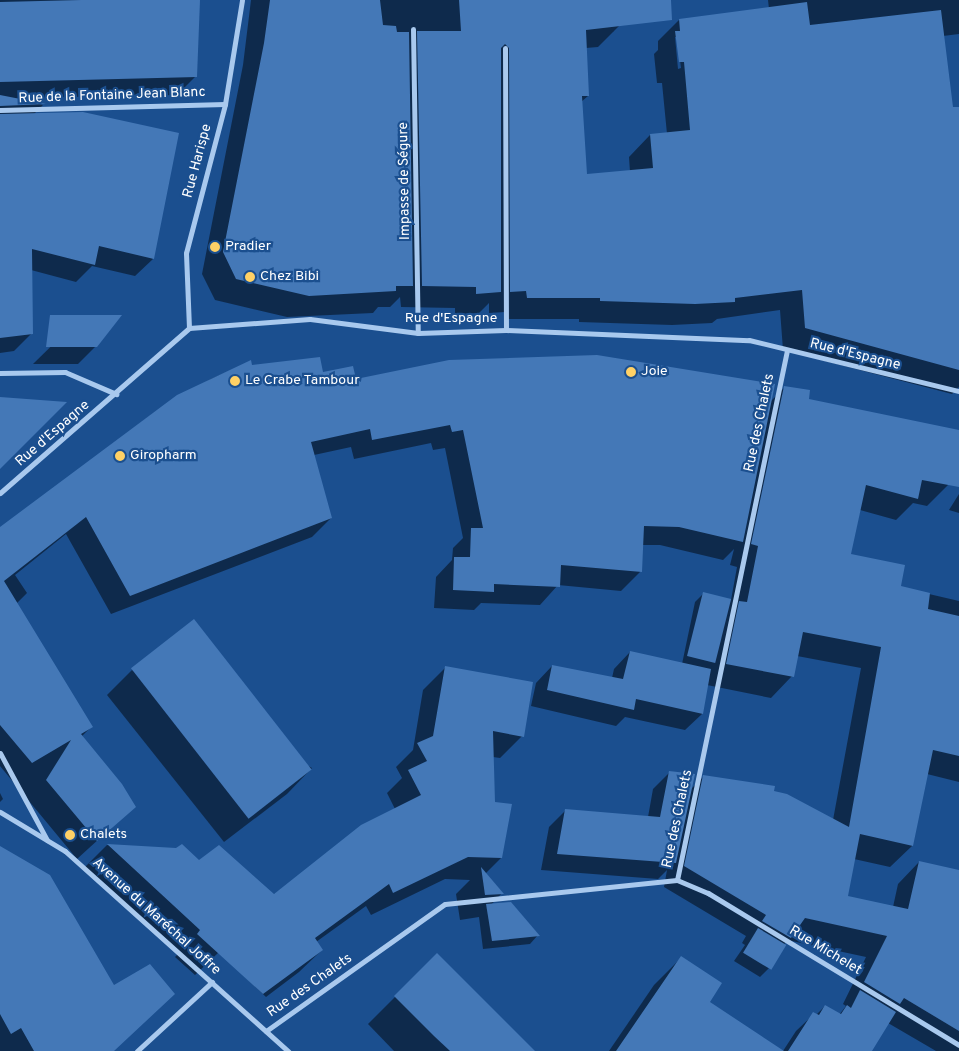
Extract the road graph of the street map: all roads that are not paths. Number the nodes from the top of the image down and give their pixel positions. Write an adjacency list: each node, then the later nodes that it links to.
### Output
1 (242, 0): 4 (street, Rue Harispe)
2 (413, 29): 8 (street, Impasse de Ségure)
3 (505, 48): 7 (street)
4 (225, 104): 5 (street, Rue de la Fontaine Jean Blanc); 6 (street, Rue Harispe)
5 (0, 110)
6 (189, 328): 8 (street, Rue d'Espagne); 12 (street, Rue d'Espagne)
7 (506, 330): 8 (street, Rue d'Espagne); 9 (street, Rue d'Espagne)
8 (418, 333)
9 (787, 350): 11 (street, Rue d'Espagne); 17 (street, Rue des Chalets)
10 (0, 373): 12 (street)
11 (959, 391)
12 (116, 394): 13 (street, Rue d'Espagne)
13 (0, 493)
14 (0, 753): 16 (street)
15 (0, 812): 16 (street, Avenue du Maréchal Joffre)
16 (47, 840): 18 (street, Avenue du Maréchal Joffre)
17 (677, 880): 19 (street, Rue des Chalets); 20 (street, Rue Michelet)
18 (212, 982): 19 (street, Avenue du Maréchal Joffre); 21 (street)
19 (266, 1031): 22 (street, Avenue du Maréchal Joffre)
20 (959, 1045)
21 (137, 1051)
22 (288, 1051)

